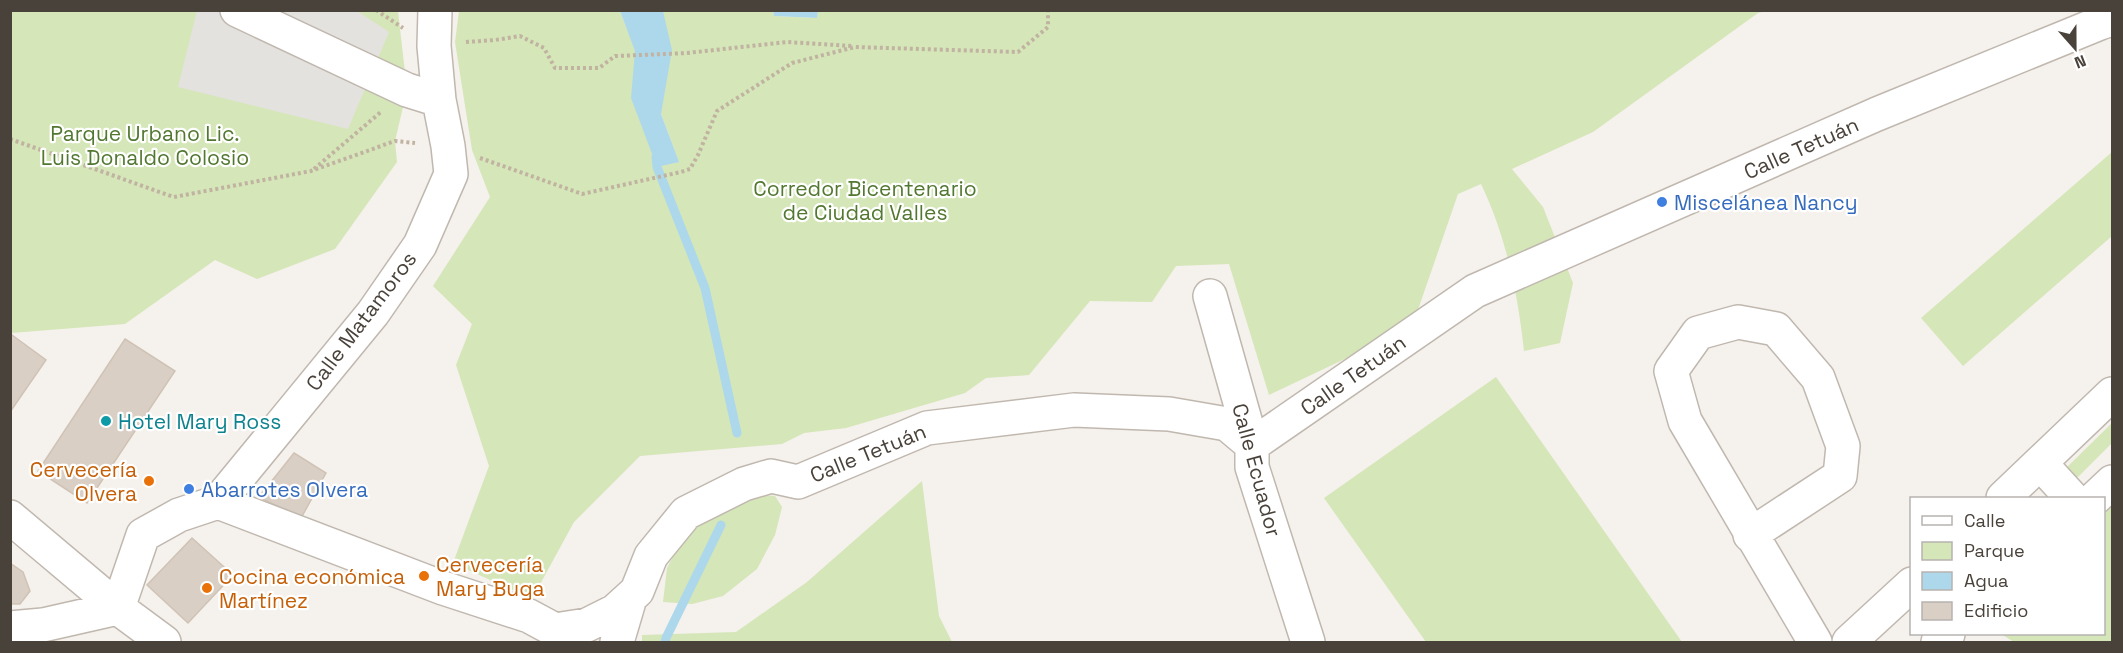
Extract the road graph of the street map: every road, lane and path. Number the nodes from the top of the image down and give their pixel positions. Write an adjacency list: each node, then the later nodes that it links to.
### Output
1 (237, 10): 6 (street)
2 (1048, 10): 5 (path)
3 (2112, 19): 13 (street, Calle Tetuán)
4 (434, 24): 5 (path); 7 (street, Calle Matamoros)
5 (855, 47): 9 (path)
6 (407, 90): 7 (street); 10 (path)
7 (438, 100): 9 (street, Calle Matamoros)
8 (10, 139): 10 (path)
9 (448, 146): 10 (path); 19 (street, Calle Matamoros)
10 (311, 171)
11 (1210, 296): 13 (street, Calle Ecuador)
12 (2112, 394): 14 (street)
13 (1252, 446): 24 (street, Calle Tetuán); 28 (street, Calle Ecuador)
14 (2040, 463): 16 (street); 17 (street)
15 (2112, 482): 18 (street)
16 (2004, 497)
17 (2071, 497)
18 (2096, 497)
19 (218, 502): 23 (street); 26 (street)
20 (10, 517): 23 (street)
21 (1750, 535): 21 (street); 29 (street)
22 (1910, 585): 30 (street)
23 (118, 608): 25 (street); 27 (street)
24 (621, 617): 26 (street)
25 (10, 628)
26 (534, 631)
27 (164, 642)
28 (1308, 642)
29 (1815, 642)
30 (1849, 642)

